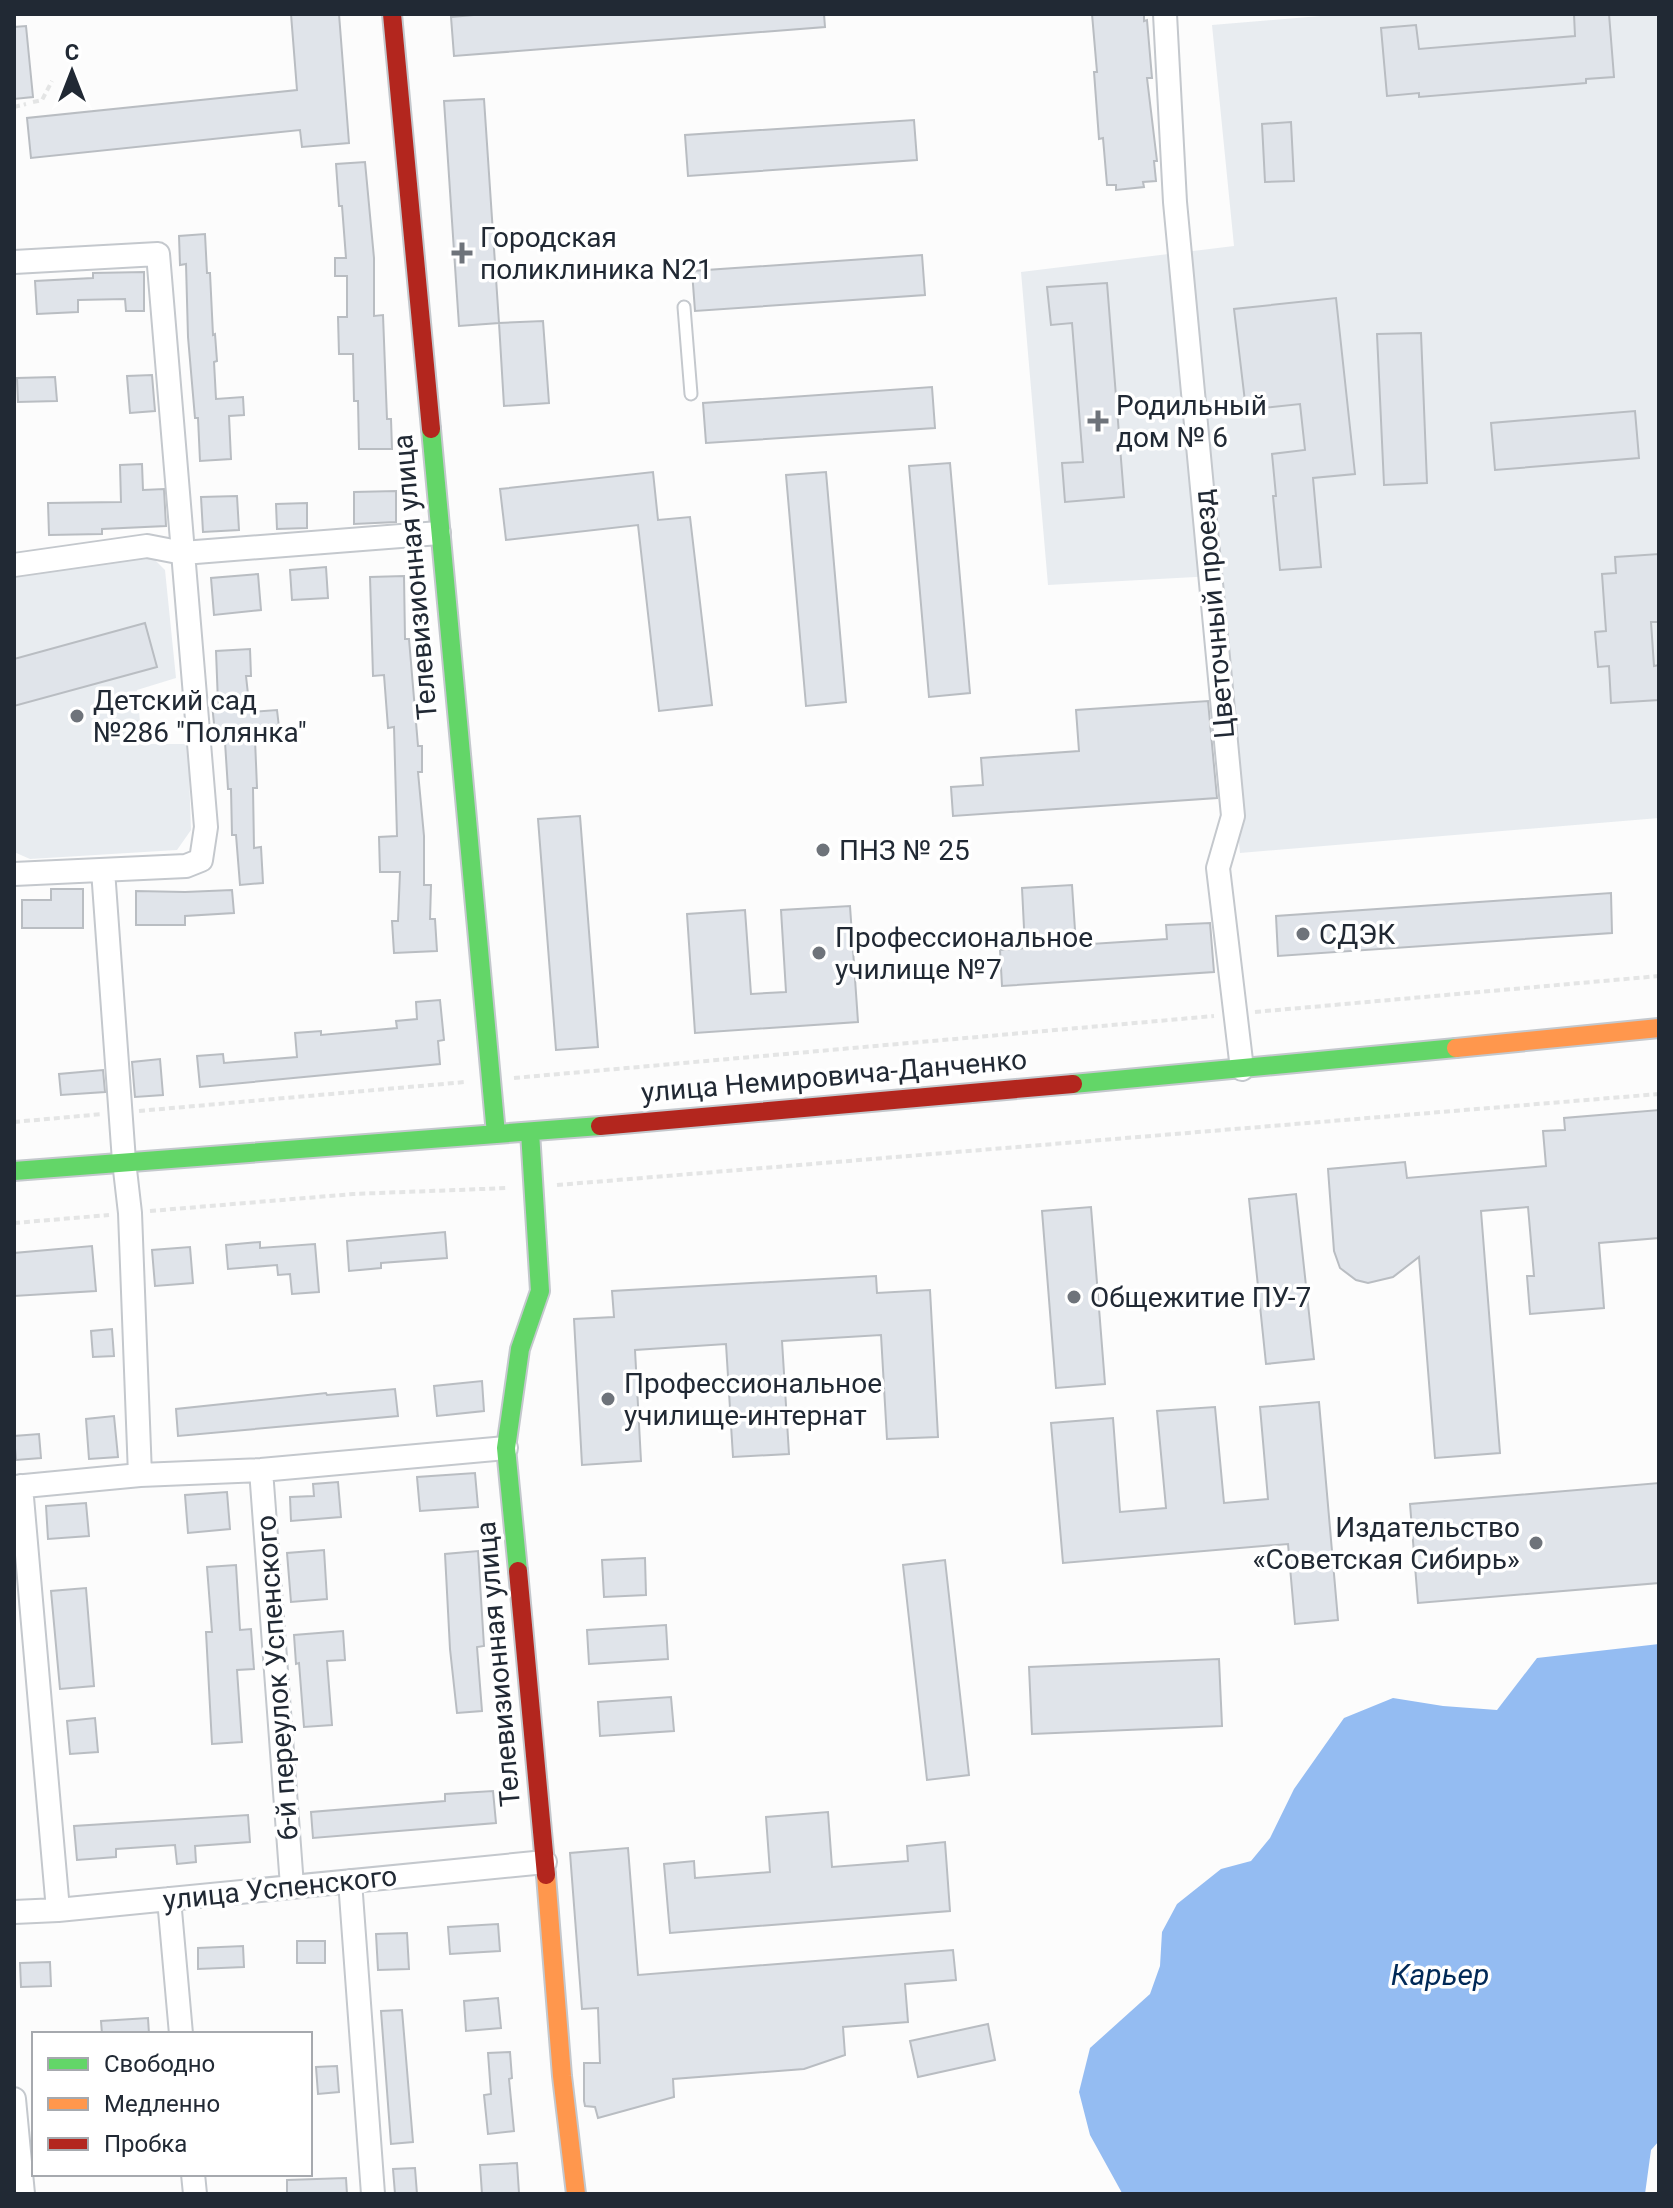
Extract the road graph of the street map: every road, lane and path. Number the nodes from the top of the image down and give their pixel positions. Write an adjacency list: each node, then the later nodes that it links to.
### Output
1 (392, 14): 10 (street, Телевизионная улица)
2 (1165, 14): 16 (street, Цветочный проезд)
3 (52, 81): 4 (path)
4 (33, 102)
5 (26, 104): 6 (path)
6 (14, 107)
7 (14, 262): 11 (street)
8 (684, 307): 9 (lane)
9 (691, 394)
10 (439, 533): 11 (street); 19 (street, Телевизионная улица)
11 (183, 553): 12 (street); 13 (street)
12 (14, 565)
13 (103, 870): 14 (street); 21 (street)
14 (14, 874)
15 (1659, 976): 16 (path)
16 (1236, 1014): 18 (street, Цветочный проезд); 19 (path)
17 (1659, 1028): 18 (street, улица Немировича-Данченко)
18 (1242, 1069): 23 (street, улица Немировича-Данченко)
19 (490, 1080): 21 (path); 24 (street, Телевизионная улица)
20 (1659, 1094): 27 (path)
21 (121, 1113): 22 (path); 25 (street)
22 (14, 1122)
23 (530, 1132): 24 (street, улица Немировича-Данченко); 27 (street, Телевизионная улица)
24 (496, 1134): 25 (street, улица Немировича-Данченко)
25 (124, 1161): 26 (street, улица Немировича-Данченко); 28 (street)
26 (14, 1171)
27 (532, 1187): 28 (path); 30 (street, Телевизионная улица)
28 (130, 1213): 29 (path); 32 (street)
29 (14, 1223)
30 (506, 1448): 31 (street); 34 (street, Телевизионная улица)
31 (261, 1470): 32 (street); 36 (street, 6-й переулок Успенского)
32 (140, 1475): 33 (street)
33 (18, 1487): 38 (street)
34 (545, 1862): 35 (street, улица Успенского); 44 (street, Телевизионная улица)
35 (350, 1881): 36 (street, улица Успенского); 43 (street)
36 (292, 1886): 37 (street, улица Успенского)
37 (169, 1899): 38 (street, улица Успенского); 40 (street)
38 (58, 1910): 39 (street, улица Успенского)
39 (14, 1912)
40 (181, 2032)
41 (14, 2099): 42 (street)
42 (23, 2194)
43 (373, 2194)
44 (576, 2194)

